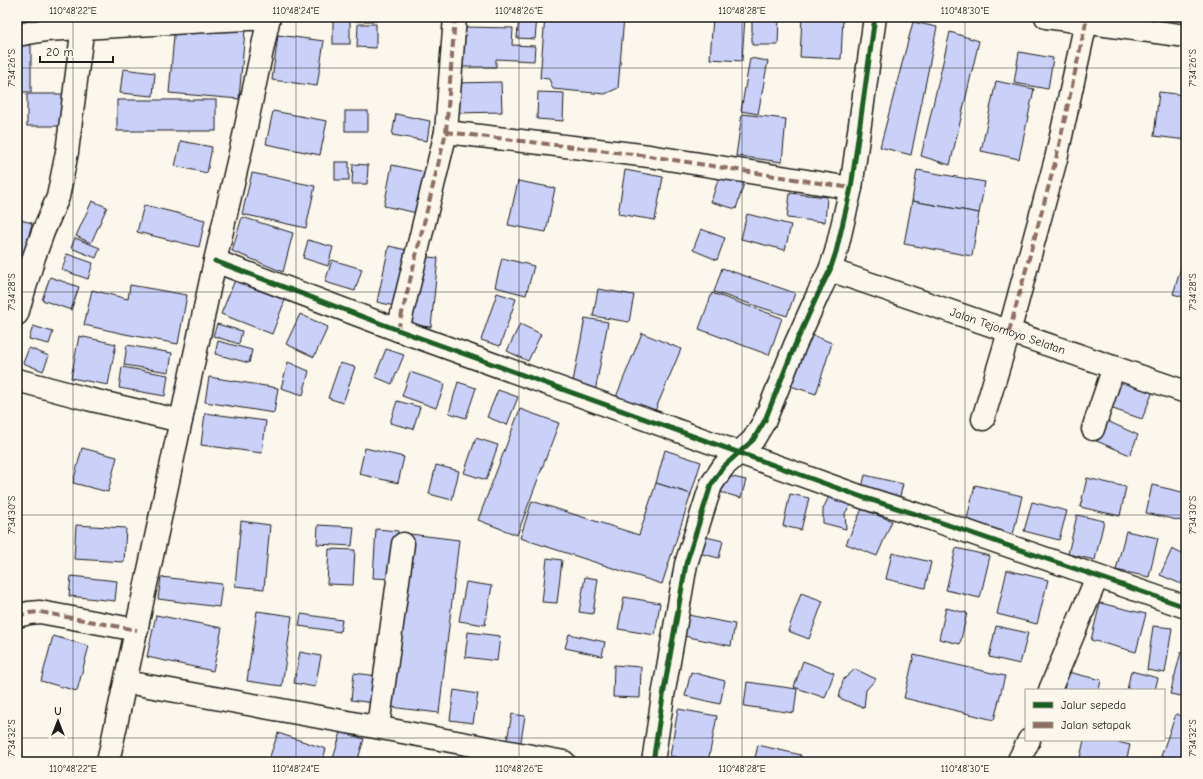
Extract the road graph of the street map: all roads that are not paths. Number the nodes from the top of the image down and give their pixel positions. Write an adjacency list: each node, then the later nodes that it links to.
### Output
1 (455, 17): 9 (street)
2 (875, 17): 10 (street)
3 (1046, 17): 6 (street)
4 (269, 18): 5 (street); 11 (street)
5 (84, 22): 8 (street); 13 (street)
6 (1086, 22): 7 (street); 15 (street)
7 (1178, 29)
8 (17, 35)
9 (446, 132): 10 (street); 14 (street)
10 (851, 188): 12 (street)
11 (215, 261): 14 (street); 20 (street)
12 (830, 270): 15 (street, Jalan Tejomoyo Selatan); 22 (street)
13 (17, 314)
14 (398, 330): 22 (street)
15 (1009, 332): 16 (street, Jalan Tejomoyo Selatan); 19 (street)
16 (1114, 367): 18 (street, Jalan Tejomoyo Selatan); 21 (street)
17 (17, 380): 20 (street)
18 (1186, 392)
19 (983, 419)
20 (181, 421): 27 (street)
21 (1093, 428)
22 (739, 453): 24 (street); 34 (street)
23 (403, 544): 30 (street)
24 (1097, 576): 25 (street); 29 (street)
25 (1186, 607)
26 (17, 616): 27 (street)
27 (137, 630): 28 (street)
28 (126, 682): 30 (street); 32 (street)
29 (1050, 689)
30 (378, 727): 33 (street)
31 (1028, 741): 35 (street)
32 (108, 762)
33 (564, 762)
34 (653, 762)
35 (1018, 762)

